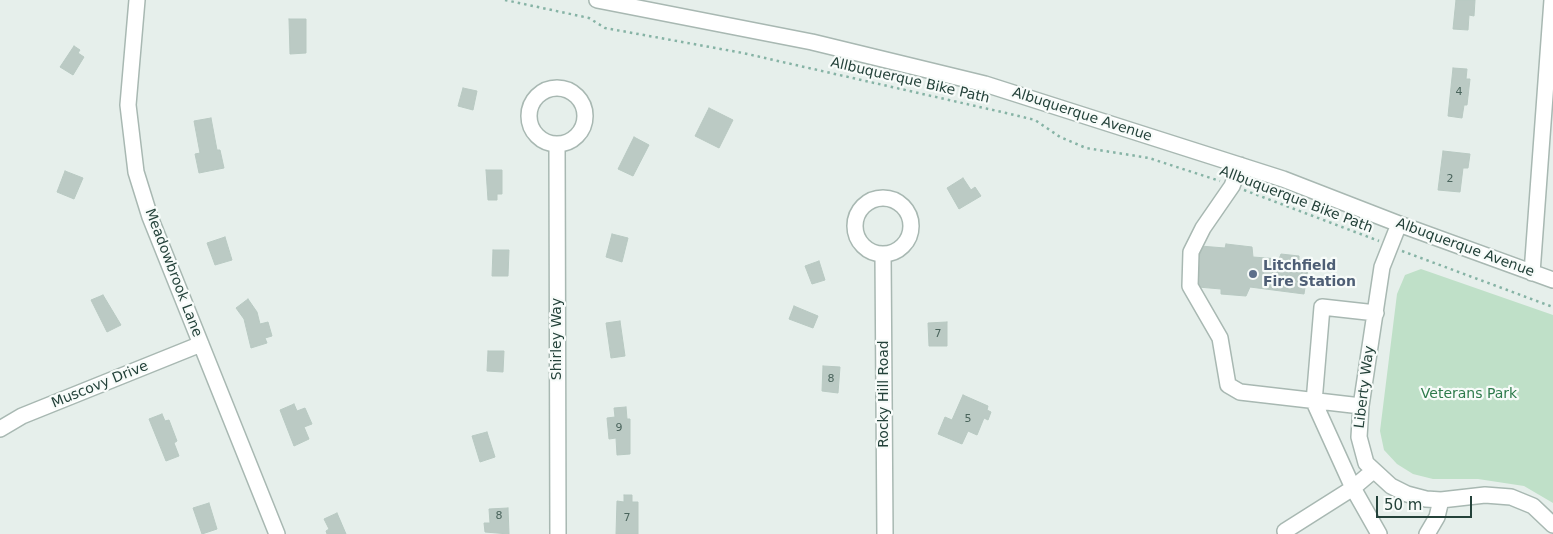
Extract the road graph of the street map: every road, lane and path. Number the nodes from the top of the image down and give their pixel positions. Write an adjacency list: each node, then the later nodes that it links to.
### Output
1 (137, 0): 15 (street, Meadowbrook Lane)
2 (505, 0): 7 (path, Allbuquerque Bike Path)
3 (597, 0): 6 (street, Albuquerque Avenue)
4 (1552, 0): 11 (street)
5 (557, 144): 25 (street, Shirley Way)
6 (1240, 165): 7 (street); 8 (street, Albuquerque Avenue)
7 (1232, 186): 9 (path, Allbuquerque Bike Path); 16 (street)
8 (1399, 224): 9 (street, Liberty Way); 11 (street, Albuquerque Avenue)
9 (1390, 245): 13 (path, Allbuquerque Bike Path); 14 (street, Liberty Way)
10 (883, 254): 26 (street, Rocky Hill Road)
11 (1532, 273): 12 (street, Albuquerque Avenue)
12 (1553, 280)
13 (1553, 307)
14 (1376, 313): 16 (street); 17 (street, Liberty Way)
15 (200, 344): 18 (street, Muscovy Drive); 24 (street, Meadowbrook Lane)
16 (1314, 402): 17 (street); 20 (street)
17 (1361, 406): 19 (street, Liberty Way)
18 (0, 428)
19 (1373, 471): 20 (street); 21 (street, Liberty Way)
20 (1353, 488): 23 (street); 27 (street)
21 (1440, 500): 22 (street, Liberty Way); 28 (street)
22 (1553, 525)
23 (1285, 531)
24 (276, 534)
25 (558, 534)
26 (884, 534)
27 (1380, 534)
28 (1427, 534)

